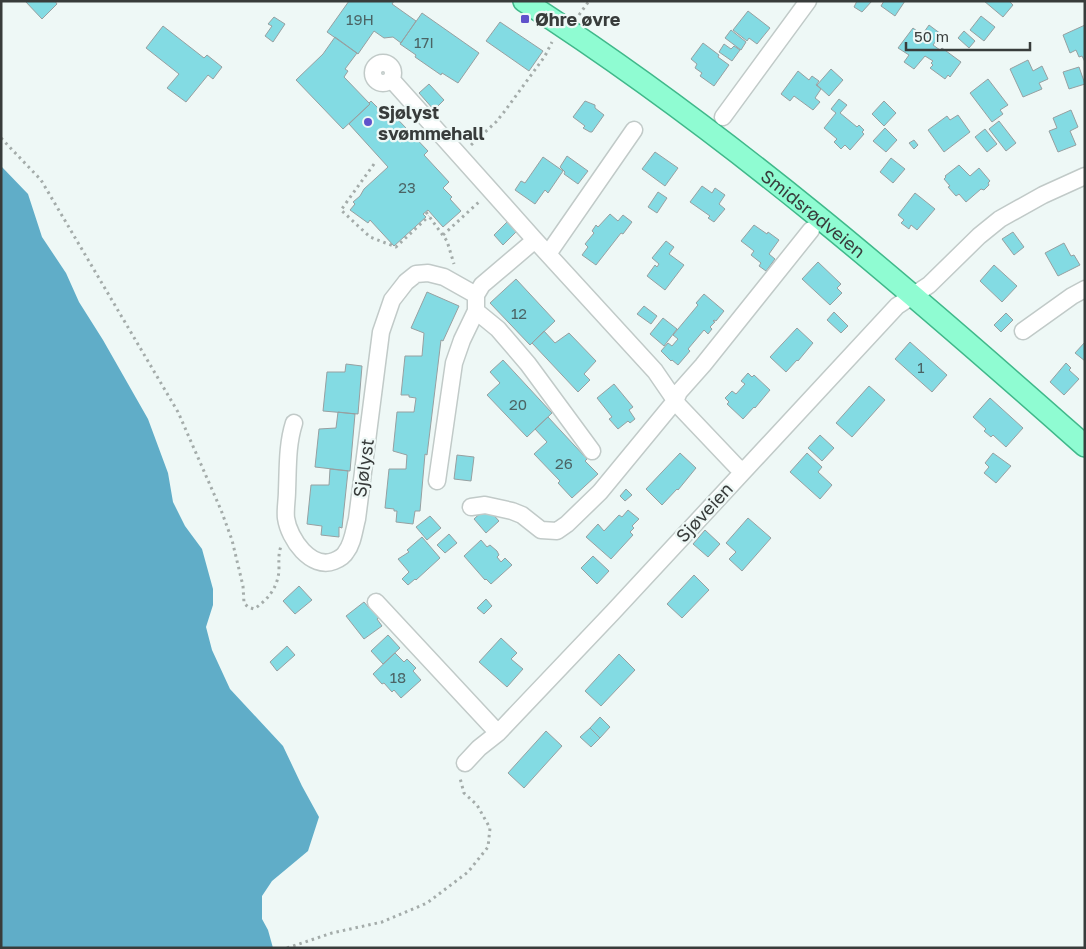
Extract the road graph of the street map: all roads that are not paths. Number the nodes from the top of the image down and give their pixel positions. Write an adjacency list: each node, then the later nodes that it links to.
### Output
1 (524, 1): 11 (main road, Smidsrødveien)
2 (808, 1): 4 (street)
3 (391, 79): 8 (street)
4 (723, 116)
5 (634, 130): 9 (street)
6 (1085, 176): 11 (street, Sjøveien)
7 (811, 230): 14 (street, Smidsrødveien)
8 (534, 240): 9 (street); 12 (street)
9 (548, 254): 14 (street)
10 (1085, 289): 13 (street)
11 (914, 295): 16 (main road, Smidsrødveien); 18 (street, Sjøveien)
12 (476, 303): 15 (street, Sjølyst); 17 (street, Sjølyst); 19 (street)
13 (1023, 331)
14 (675, 401): 18 (street); 20 (street)
15 (294, 423)
16 (1085, 446)
17 (592, 451)
18 (743, 471): 22 (street, Sjøveien)
19 (437, 481)
20 (471, 507)
21 (376, 602): 22 (street)
22 (498, 733): 23 (street, Sjøveien)
23 (466, 763)

